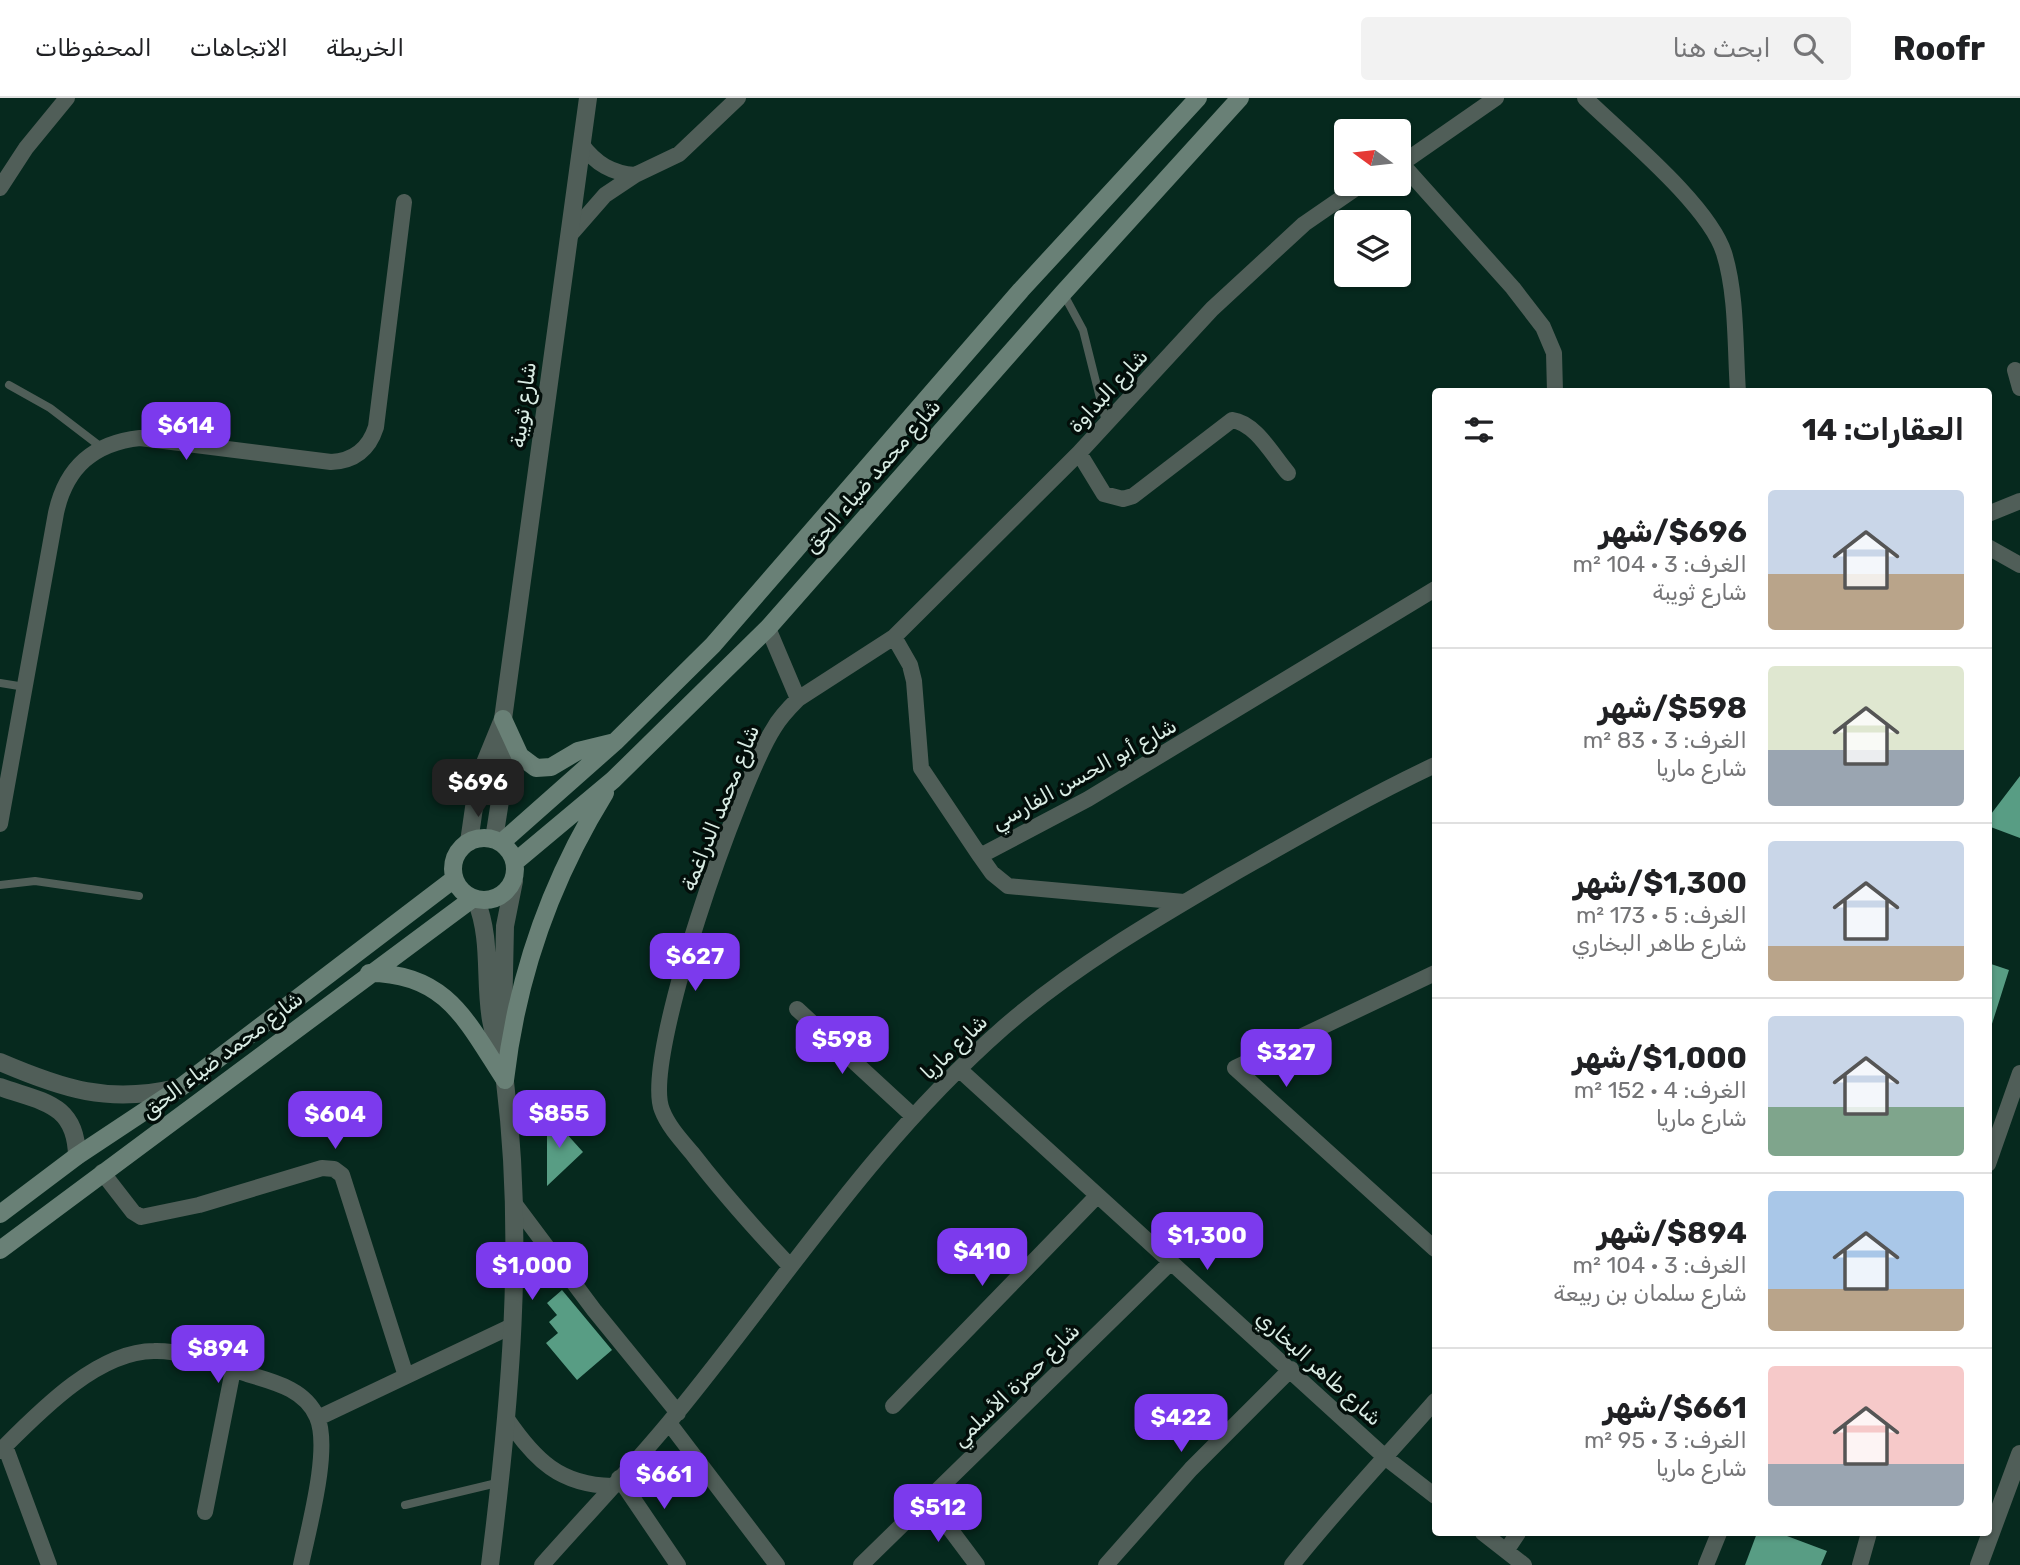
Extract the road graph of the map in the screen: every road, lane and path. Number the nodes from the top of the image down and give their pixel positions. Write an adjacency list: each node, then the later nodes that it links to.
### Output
1 (67, 98): 13 (street)
2 (588, 98): 9 (street, شارع ثويبة)
3 (738, 98): 8 (street)
4 (1198, 98): 38 (main road, شارع محمد ضياء الحق)
5 (1240, 98): 17 (main road, شارع محمد ضياء الحق)
6 (1496, 98): 10 (street)
7 (1585, 98): 21 (street)
8 (724, 103): 11 (street)
9 (582, 145): 11 (street); 16 (street, شارع ثويبة)
10 (1411, 157)
11 (635, 175): 16 (street)
12 (1411, 177): 20 (street)
13 (1, 186)
14 (1343, 196): 23 (street, شارع البداوة)
15 (404, 202): 24 (street)
16 (570, 235): 37 (street, شارع ثويبة)
17 (1063, 293): 23 (lane); 32 (main road, شارع محمد ضياء الحق)
18 (2015, 370): 22 (street)
19 (9, 386): 24 (lane)
20 (1555, 388)
21 (1738, 388)
22 (2020, 388)
23 (1106, 424): 25 (street, شارع البداوة)
24 (101, 447): 35 (street)
25 (1079, 453): 26 (street); 33 (street, شارع البداوة)
26 (1288, 473)
27 (2020, 501): 28 (street)
28 (1992, 512)
29 (1992, 549): 30 (street)
30 (2020, 565)
31 (1432, 591): 44 (street, شارع أبو الحسن الفارسي)
32 (768, 628): 36 (street); 40 (main road, شارع محمد ضياء الحق)
33 (894, 637): 36 (street); 44 (street, شارع أبو الحسن الفارسي)
34 (0, 683): 35 (lane)
35 (25, 687): 41 (street)
36 (798, 699): 73 (street, شارع محمد الدراغمة)
37 (503, 719): 38 (main road); 42 (street, شارع ثويبة); 43 (street, شارع ثويبة)
38 (615, 742): 42 (main road, شارع محمد ضياء الحق)
39 (1432, 767): 51 (street, شارع ماريا)
40 (613, 780): 45 (main road, شارع محمد ضياء الحق); 60 (main road)
41 (0, 824)
42 (498, 841): 43 (main road); 45 (main road)
43 (469, 842): 46 (main road)
44 (980, 856): 51 (street)
45 (515, 862): 47 (main road)
46 (454, 879): 50 (main road); 52 (main road, شارع محمد ضياء الحق)
47 (514, 881): 50 (main road); 56 (street)
48 (0, 885): 49 (lane)
49 (139, 896)
50 (474, 899): 53 (main road, شارع محمد ضياء الحق); 56 (street)
51 (1184, 902): 58 (street, شارع ماريا)
52 (355, 956): 53 (main road); 62 (main road, شارع محمد ضياء الحق)
53 (369, 973): 60 (main road); 66 (main road, شارع محمد ضياء الحق)
54 (1432, 974): 70 (street)
55 (796, 1009): 63 (street)
56 (498, 1040): 60 (street)
57 (1, 1061): 62 (street)
58 (960, 1070): 63 (street, شارع ماريا); 67 (street, شارع طاهر البخاري)
59 (2020, 1073): 64 (street)
60 (505, 1080): 68 (street)
61 (0, 1087): 65 (street)
62 (181, 1087): 65 (main road, شارع محمد ضياء الحق)
63 (913, 1116): 73 (street, شارع ماريا)
64 (1992, 1153)
65 (77, 1156): 69 (main road, شارع محمد ضياء الحق)
66 (102, 1172): 71 (main road, شارع محمد ضياء الحق); 77 (street)
67 (1097, 1196): 72 (street, شارع طاهر البخاري); 79 (street)
68 (514, 1203): 74 (street); 81 (street)
69 (0, 1214)
70 (1432, 1246)
71 (0, 1250)
72 (1169, 1264): 75 (street, شارع طاهر البخاري); 89 (street, شارع حمزة الأسلمي)
73 (789, 1265): 81 (street, شارع ماريا)
74 (512, 1326): 77 (street); 82 (street)
75 (1291, 1369): 85 (street, شارع طاهر البخاري); 107 (street)
76 (233, 1370): 80 (street); 83 (street); 91 (street)
77 (405, 1376): 80 (street)
78 (1432, 1404): 85 (street)
79 (893, 1406)
80 (318, 1418): 100 (street)
81 (673, 1418): 87 (street, شارع ماريا); 104 (street)
82 (507, 1419): 86 (street); 87 (street)
83 (3, 1448): 99 (street)
84 (2020, 1454): 92 (street)
85 (1386, 1458): 88 (street, شارع طاهر البخاري); 108 (street)
86 (501, 1482): 90 (lane); 101 (street)
87 (615, 1482): 102 (street, شارع ماريا); 103 (street)
88 (1432, 1494)
89 (929, 1501): 105 (street, شارع حمزة الأسلمي); 106 (street)
90 (405, 1505)
91 (205, 1512)
92 (1992, 1530)
93 (1487, 1536): 98 (street)
94 (1516, 1536): 98 (street)
95 (1718, 1536): 110 (street)
96 (1868, 1536): 111 (street)
97 (1990, 1536): 112 (street)
98 (1506, 1551): 109 (street)
99 (49, 1565)
100 (301, 1565)
101 (491, 1565)
102 (542, 1565)
103 (678, 1565)
104 (777, 1565)
105 (861, 1565)
106 (977, 1565)
107 (1105, 1565)
108 (1292, 1565)
109 (1524, 1565)
110 (1706, 1565)
111 (1860, 1565)
112 (1979, 1565)

